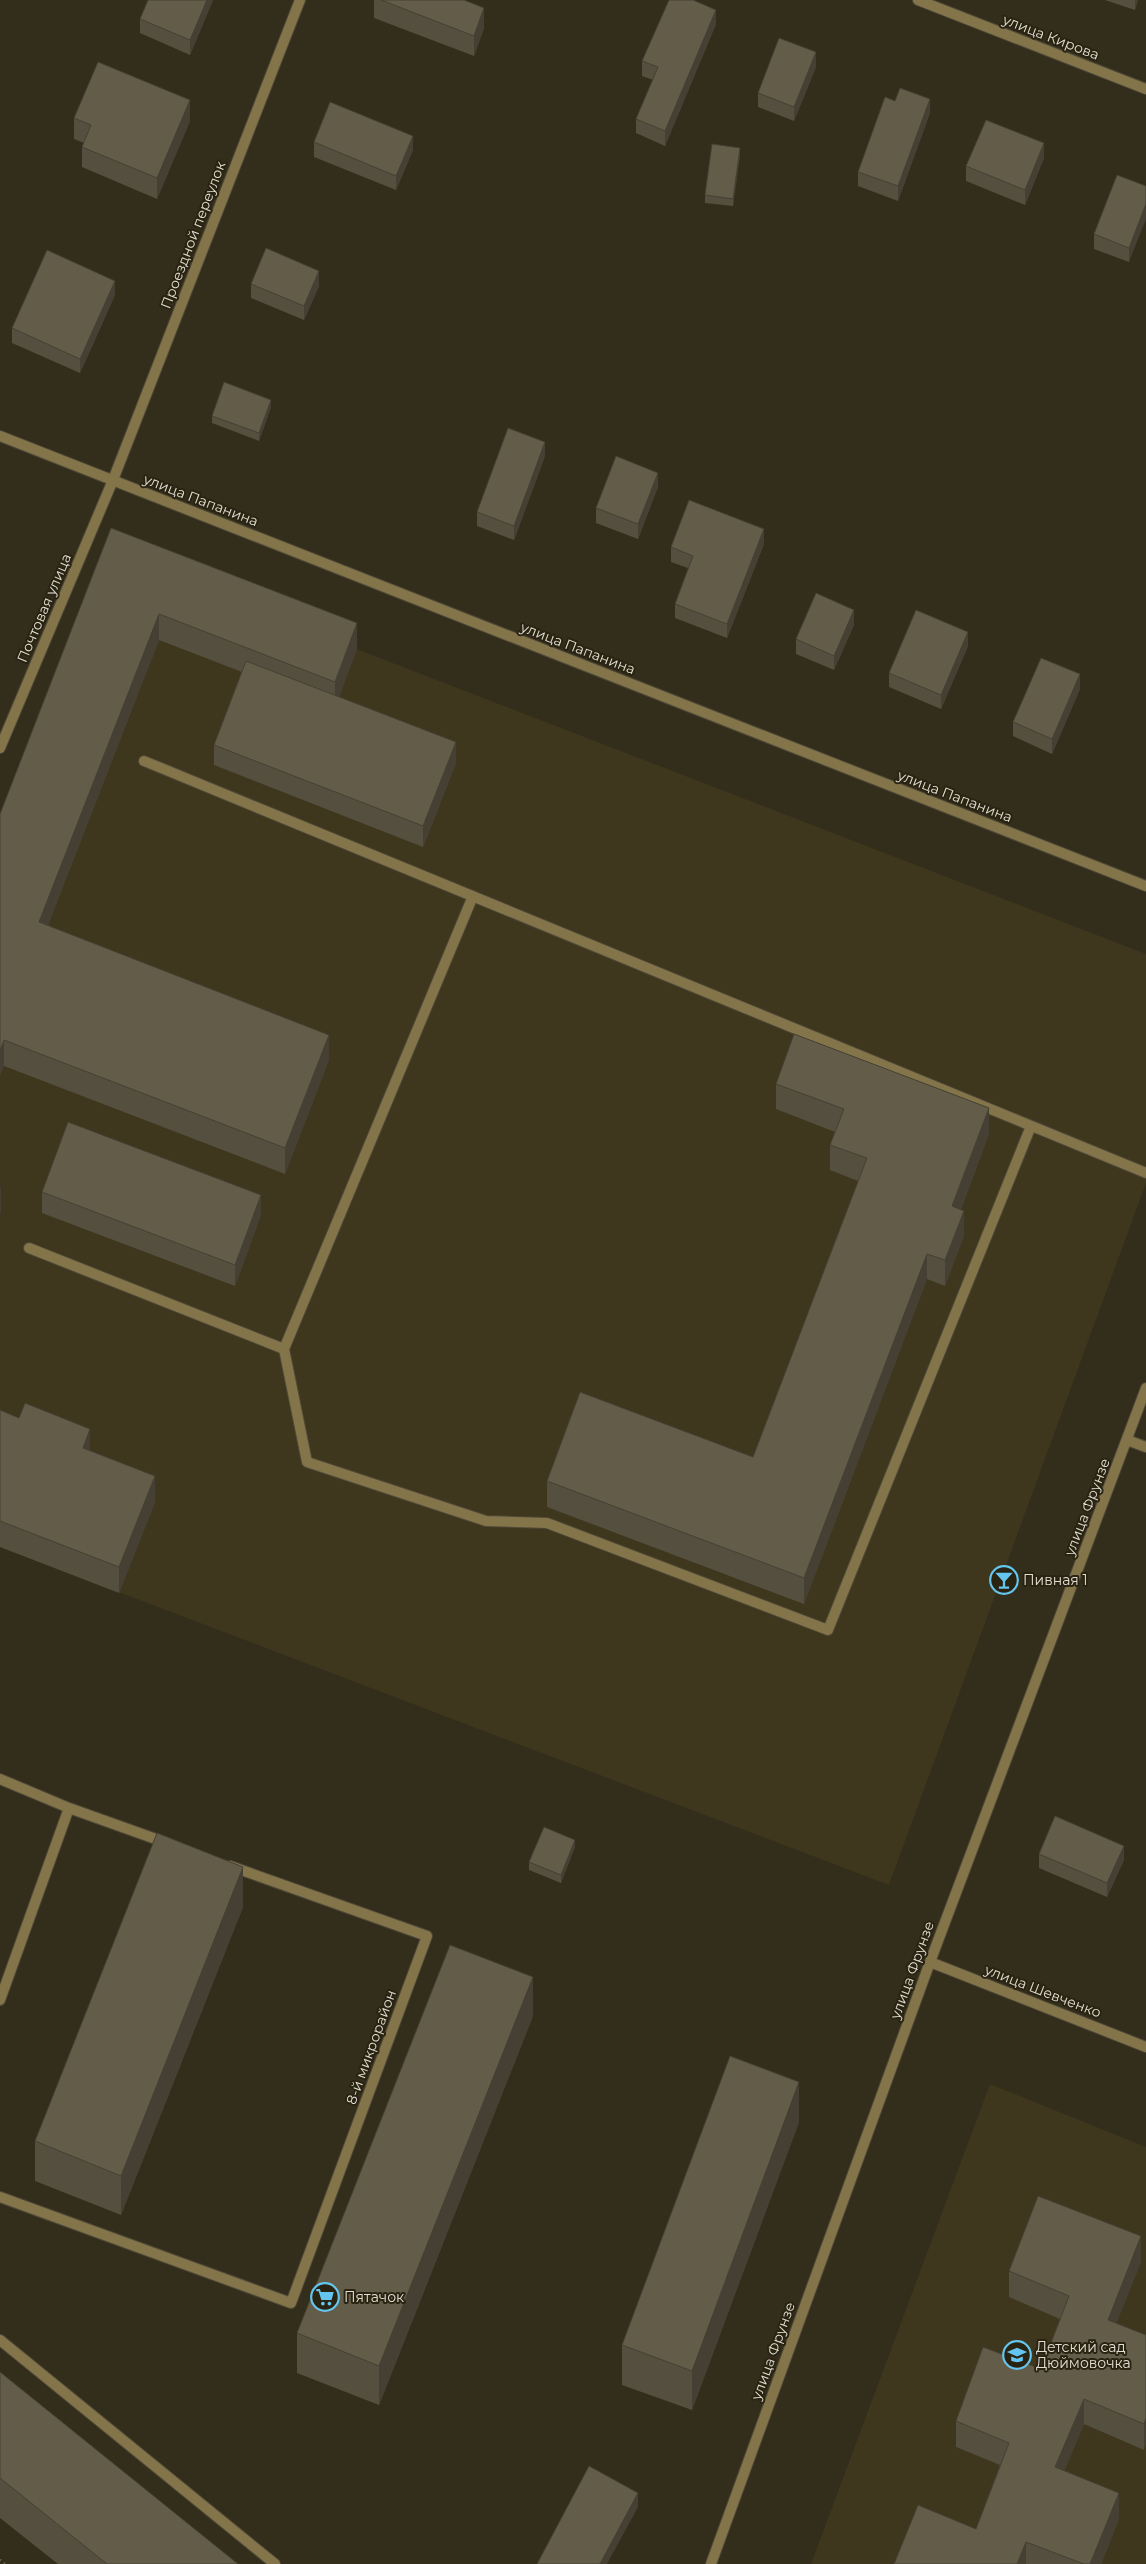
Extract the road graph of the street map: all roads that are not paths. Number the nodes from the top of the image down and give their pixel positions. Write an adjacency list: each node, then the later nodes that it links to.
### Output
1 (300, 0): 5 (street, Проездной переулок)
2 (918, 0): 3 (street, улица Кирова)
3 (1146, 90)
4 (0, 436): 5 (street, улица Папанина)
5 (112, 480): 6 (street, Почтовая улица); 8 (street, улица Папанина)
6 (0, 748)
7 (144, 761): 9 (street)
8 (1146, 886)
9 (473, 896): 10 (street); 13 (street)
10 (1031, 1126): 11 (street); 13 (street)
11 (1146, 1173)
12 (29, 1248): 13 (street)
13 (284, 1349)
14 (1146, 1388): 15 (street, улица Фрунзе)
15 (1127, 1440): 16 (street); 21 (street, улица Фрунзе)
16 (1146, 1447)
17 (0, 1779): 18 (street)
18 (69, 1808): 19 (street); 22 (street)
19 (179, 1847)
20 (216, 1860): 24 (street, 8-й микрорайон)
21 (930, 1962): 23 (street, улица Шевченко); 27 (street, улица Фрунзе)
22 (0, 2000)
23 (1146, 2047)
24 (0, 2197)
25 (0, 2340): 26 (street)
26 (275, 2564)
27 (710, 2564)

